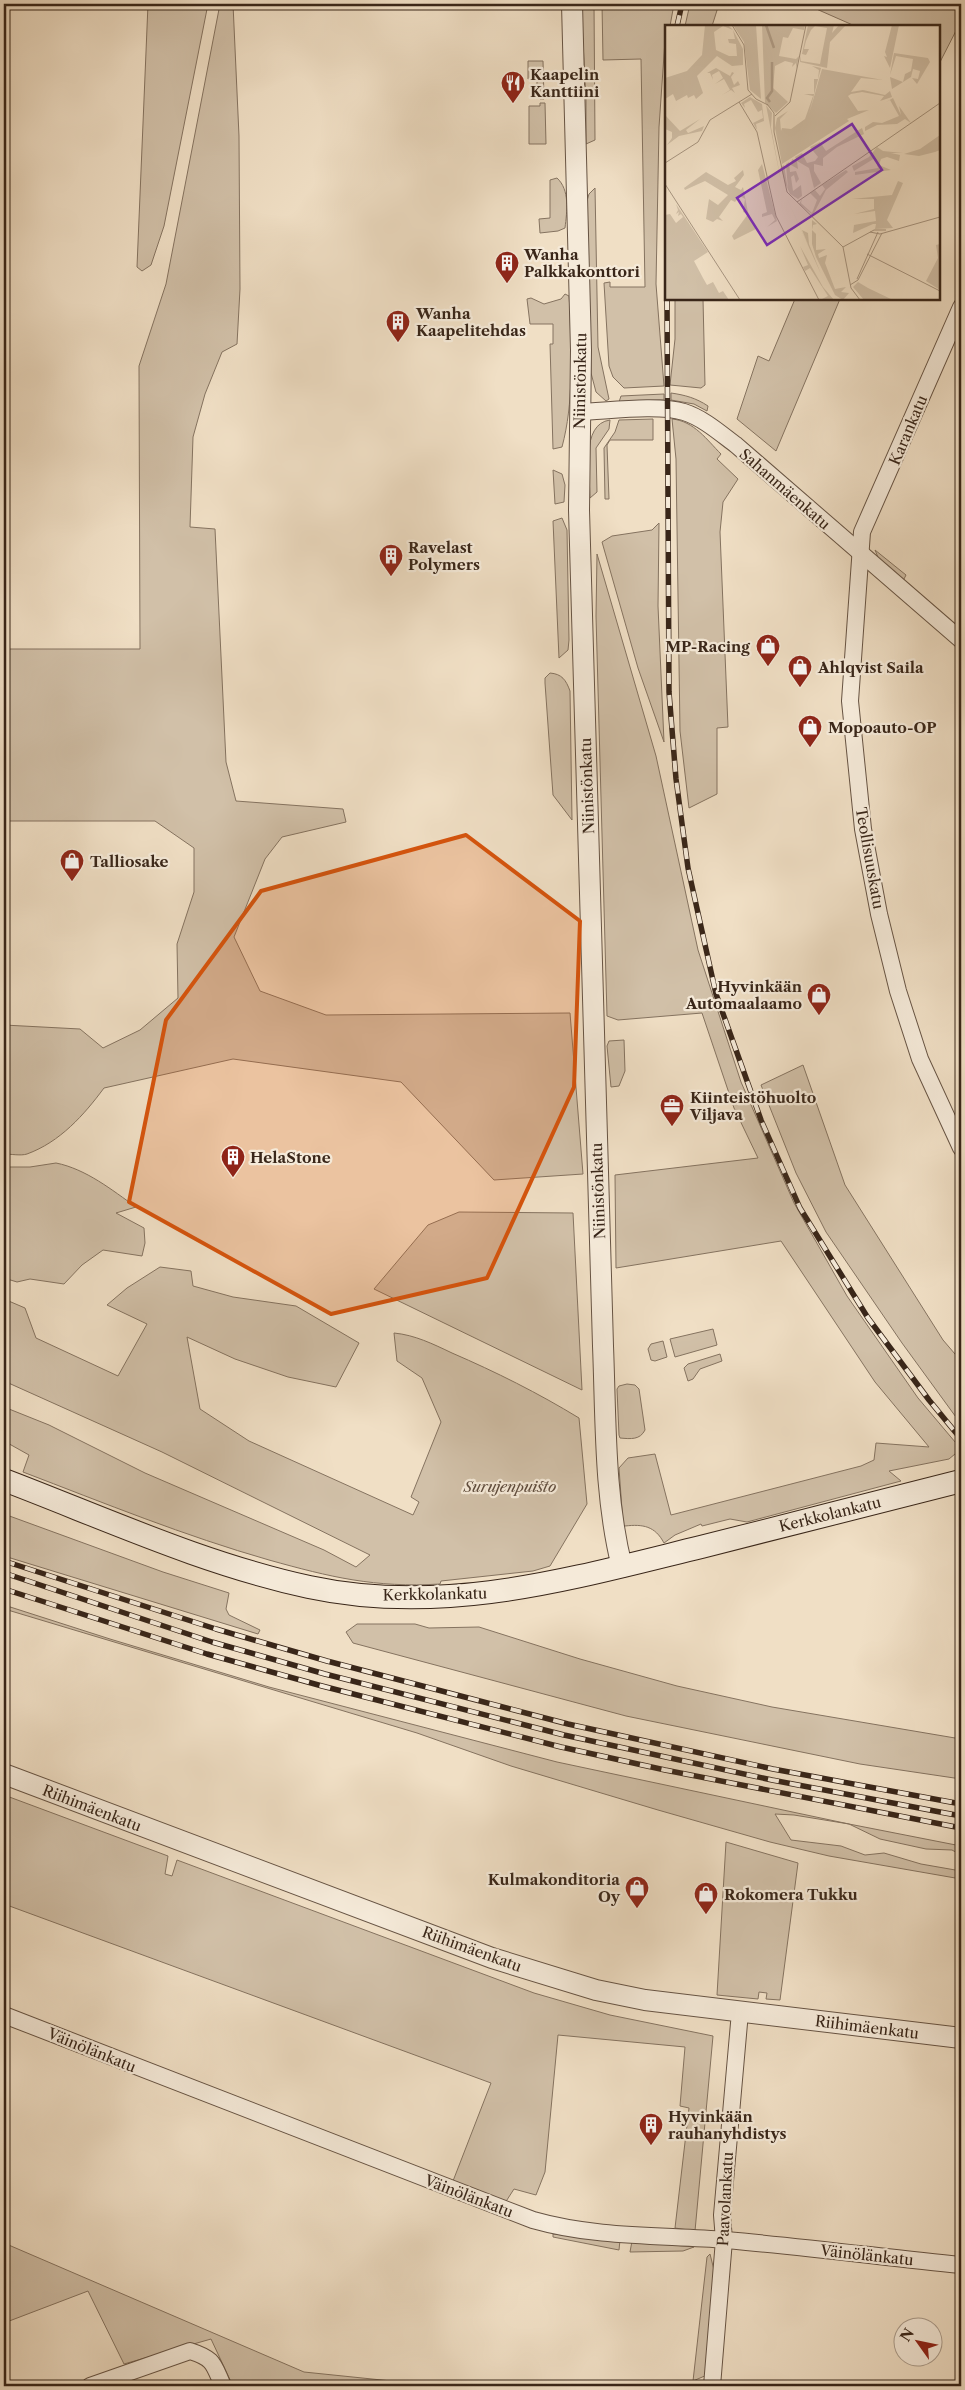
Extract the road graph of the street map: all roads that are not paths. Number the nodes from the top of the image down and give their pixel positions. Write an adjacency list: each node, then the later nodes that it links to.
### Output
1 (572, 4): 3 (street, Niinistönkatu)
2 (961, 307): 4 (street, Karankatu)
3 (580, 412): 4 (street, Sahanmäenkatu); 9 (street, Niinistönkatu)
4 (860, 555): 5 (street, Sahanmäenkatu); 6 (street, Teollisuuskatu)
5 (961, 640)
6 (961, 1148)
7 (4, 1480): 9 (main road, Kerkkolankatu)
8 (961, 1481): 9 (main road, Kerkkolankatu)
9 (622, 1567)
10 (4, 1774): 11 (street, Riihimäenkatu)
11 (740, 2012): 13 (street, Riihimäenkatu); 14 (street, Paavolankatu)
12 (4, 2015): 14 (street, Väinölänkatu)
13 (961, 2038)
14 (724, 2240): 15 (street, Väinölänkatu); 18 (street, Paavolankatu)
15 (961, 2265)
16 (222, 2384): 17 (street)
17 (90, 2386)
18 (712, 2386)

